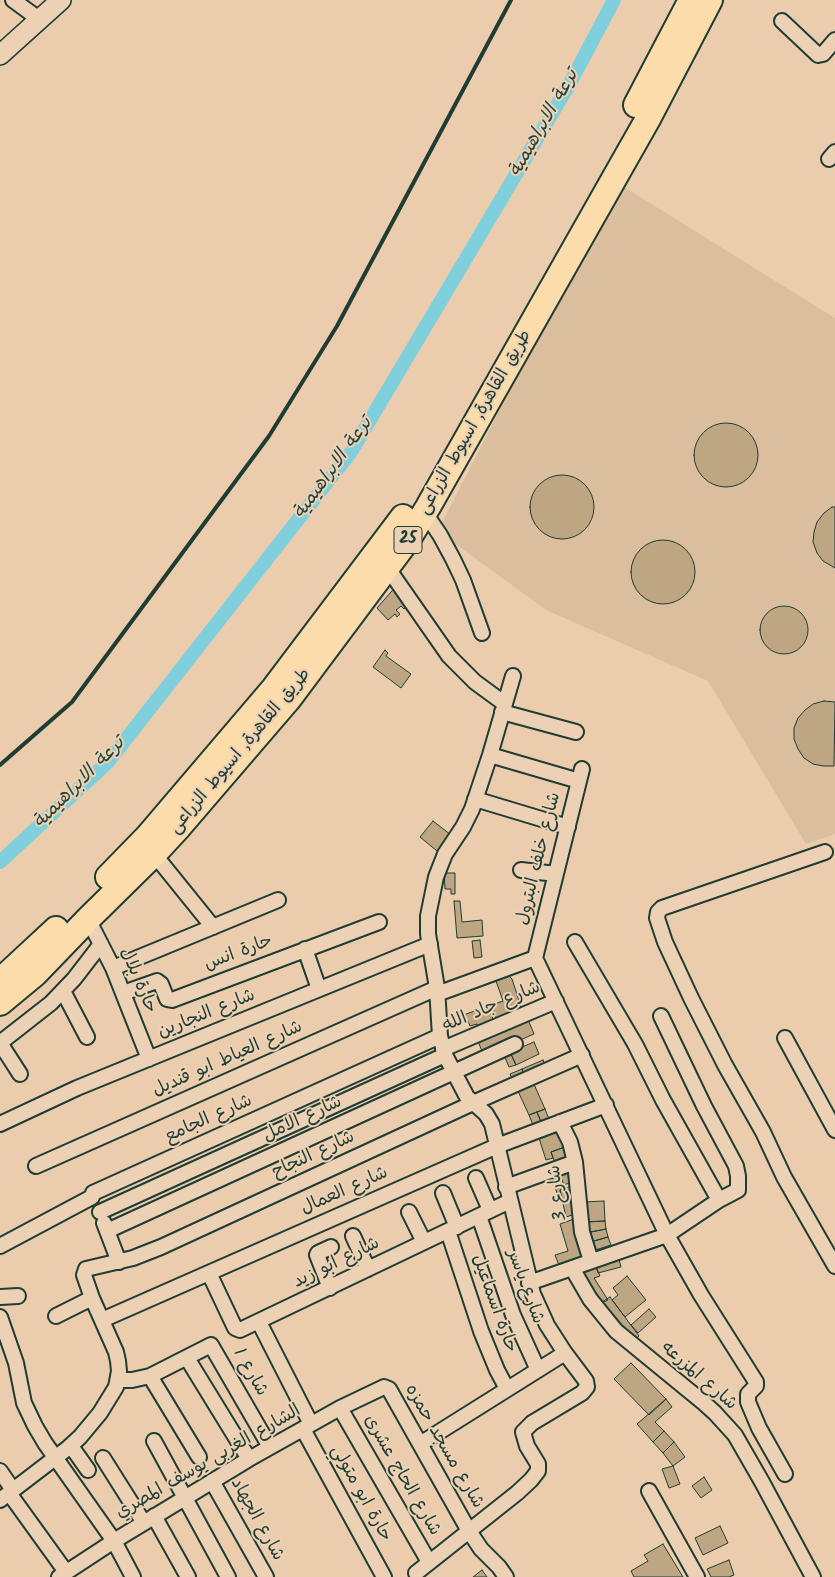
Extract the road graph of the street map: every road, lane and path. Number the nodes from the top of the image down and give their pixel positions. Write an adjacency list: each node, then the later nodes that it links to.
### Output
1 (13, 0): 5 (street)
2 (61, 0): 5 (main road)
3 (691, 0): 32 (highway, طريق القاهرة, اسيوط الزراعى / 25)
4 (710, 0): 9 (highway, طريق القاهرة, اسيوط الزراعى / 25)
5 (39, 19): 8 (main road)
6 (782, 21): 7 (street)
7 (835, 40)
8 (1, 51)
9 (425, 513): 10 (highway, طريق القاهرة, اسيوط الزراعى / 25); 11 (street)
10 (388, 567): 13 (street); 19 (highway, طريق القاهرة, اسيوط الزراعى / 25)
11 (482, 633)
12 (512, 676): 13 (street)
13 (503, 708): 14 (street); 15 (street)
14 (576, 732)
15 (490, 755): 16 (street); 17 (street, شارع خلف البترول)
16 (475, 799): 17 (street); 28 (street)
17 (568, 827): 21 (street, شارع خلف البترول)
18 (825, 852): 74 (street)
19 (154, 854): 23 (highway, طريق القاهرة, اسيوط الزراعى / 25); 25 (street)
20 (522, 870): 21 (street)
21 (556, 874): 30 (street, شارع خلف البترول)
22 (278, 900): 25 (street)
23 (88, 919): 27 (street, حارة بلال); 38 (highway, طريق القاهرة, اسيوط الزراعى / 25)
24 (379, 922): 29 (street, حارة انس)
25 (213, 926): 31 (street)
26 (575, 942): 61 (street)
27 (101, 944): 31 (street, حارة بلال); 35 (street)
28 (430, 944): 33 (street, شارع النجارين); 34 (street)
29 (305, 950): 33 (street); 36 (street, حارة انس)
30 (535, 958): 34 (street, شارع العياط ابو قنديل); 37 (street)
31 (113, 968): 36 (street, حارة بلال)
32 (0, 981)
33 (319, 989): 46 (street, شارع النجارين)
34 (437, 991): 44 (street); 56 (street, شارع العياط ابو قنديل)
35 (63, 992): 40 (street); 42 (street)
36 (123, 993): 46 (street, حارة بلال)
37 (556, 1001): 44 (street, شارع جاد الله); 45 (street)
38 (0, 1003)
39 (661, 1016): 61 (street)
40 (88, 1037)
41 (785, 1038): 53 (street)
42 (0, 1043): 48 (street)
43 (515, 1044): 47 (street, شارع الامل)
44 (443, 1047): 47 (street); 60 (street, شارع الجامع); 62 (street, شارع جاد الله)
45 (582, 1055): 49 (street, شارع النجاح); 50 (street)
46 (149, 1059): 52 (street, شارع النجارين)
47 (453, 1071): 49 (street); 66 (street, شارع الامل)
48 (20, 1074)
49 (473, 1103): 54 (street); 72 (street, شارع النجاح)
50 (606, 1105): 51 (street, شارع العمال); 67 (street)
51 (560, 1122): 54 (street, شارع العمال); 55 (street, شارع 3)
52 (0, 1124)
53 (835, 1130)
54 (496, 1146): 59 (street); 77 (street, شارع العمال)
55 (575, 1162): 59 (street, شارع ابو زيد); 73 (street, شارع 3)
56 (36, 1166)
57 (476, 1178): 64 (street, شارع ياسر)
58 (443, 1193): 65 (street, حارة اسماعيل)
59 (508, 1194): 64 (street, شارع ابو زيد); 78 (street)
60 (93, 1196): 62 (street); 70 (street, شارع الجامع)
61 (719, 1200): 67 (street)
62 (100, 1212): 66 (street)
63 (409, 1212): 69 (street)
64 (484, 1213): 65 (street, شارع ابو زيد); 89 (street, شارع ياسر)
65 (452, 1229): 69 (street, شارع ابو زيد); 93 (street, حارة اسماعيل)
66 (107, 1230): 72 (street)
67 (668, 1235): 73 (street); 106 (street)
68 (354, 1236): 76 (street)
69 (424, 1242): 76 (street, شارع ابو زيد)
70 (0, 1246)
71 (331, 1247): 79 (street)
72 (119, 1262): 82 (street, شارع النجاح)
73 (591, 1262): 75 (street)
74 (835, 1266)
75 (572, 1268): 78 (street); 124 (street, شارع المزرعه)
76 (368, 1269): 79 (street, شارع ابو زيد)
77 (209, 1273): 85 (street, شارع العمال); 86 (street, شارع ابو زيد)
78 (530, 1283): 87 (street)
79 (330, 1288): 86 (street, شارع ابو زيد)
80 (18, 1296): 81 (street)
81 (0, 1297)
82 (92, 1298): 83 (street); 85 (street)
83 (56, 1316)
84 (0, 1317): 101 (street)
85 (102, 1320): 91 (street)
86 (259, 1322): 95 (street, حارة ابو متولي)
87 (565, 1353): 89 (street); 112 (street)
88 (187, 1358): 90 (street); 99 (street, شارع 1); 103 (street)
89 (538, 1370): 93 (street)
90 (150, 1376): 91 (street); 100 (street)
91 (118, 1380): 98 (street)
92 (382, 1388): 94 (street, الشارع الغربى يوسف المصري); 97 (street, شارع مسجد حمزه)
93 (507, 1389): 97 (street)
94 (340, 1408): 95 (street, الشارع الغربى يوسف المصري); 114 (street, شارع الحاج عشرى)
95 (307, 1426): 99 (street, الشارع الغربى يوسف المصري); 121 (street, حارة ابو متولي)
96 (154, 1441): 110 (street)
97 (420, 1444): 112 (street, شارع مسجد حمزه)
98 (71, 1446): 101 (street); 104 (street)
99 (270, 1447): 103 (street, الشارع الغربى يوسف المصري)
100 (199, 1457)
101 (56, 1458): 109 (street); 113 (street)
102 (103, 1458): 111 (street)
103 (249, 1459): 107 (street, الشارع الغربى يوسف المصري)
104 (88, 1470)
105 (0, 1471): 109 (street)
106 (785, 1474)
107 (212, 1481): 110 (street, الشارع الغربى يوسف المصري); 120 (street, شارع الجهاد)
108 (649, 1491): 123 (street)
109 (7, 1495): 116 (street)
110 (186, 1497): 111 (street, الشارع الغربى يوسف المصري); 119 (street)
111 (149, 1519): 113 (street, الشارع الغربى يوسف المصري); 118 (street)
112 (469, 1531): 114 (street); 122 (street, شارع مسجد حمزه)
113 (114, 1541): 116 (street, الشارع الغربى يوسف المصري); 117 (street)
114 (429, 1562): 115 (street)
115 (416, 1573)
116 (62, 1574)
117 (133, 1577)
118 (188, 1577)
119 (228, 1577)
120 (266, 1577)
121 (384, 1577)
122 (506, 1577)
123 (697, 1577)
124 (814, 1577)

